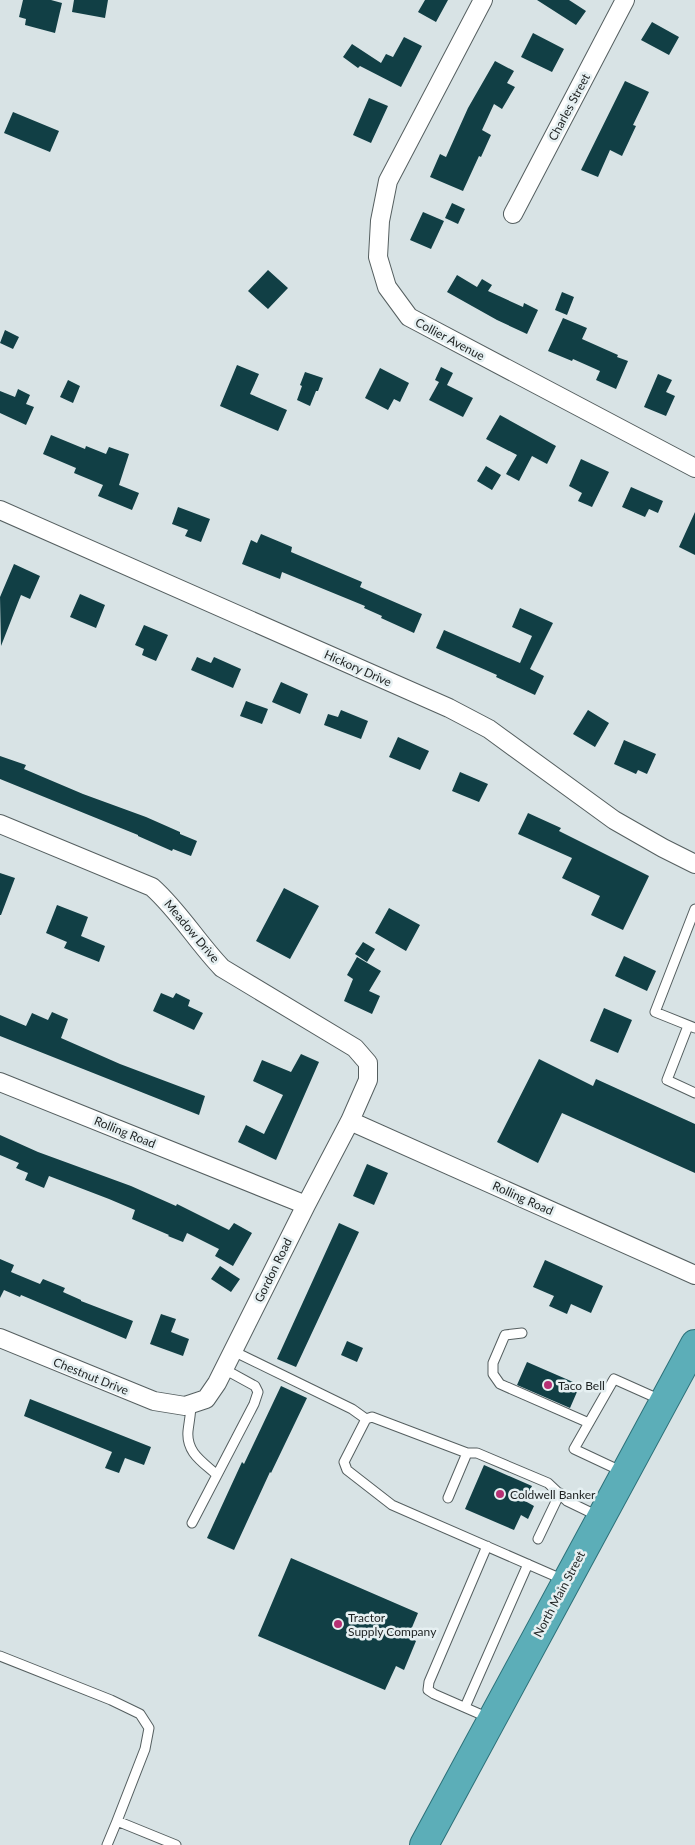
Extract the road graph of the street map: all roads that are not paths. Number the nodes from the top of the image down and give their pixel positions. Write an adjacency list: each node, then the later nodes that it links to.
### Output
1 (483, 0): 4 (street, Collier Avenue)
2 (625, 0): 3 (street, Charles Street)
3 (513, 214)
4 (695, 468)
5 (0, 510): 7 (street, Hickory Drive)
6 (0, 824): 12 (street, Meadow Drive)
7 (695, 864)
8 (695, 909): 9 (lane)
9 (692, 1027): 11 (lane)
10 (0, 1082): 13 (street, Rolling Road)
11 (695, 1093)
12 (350, 1121): 13 (street, Gordon Road); 14 (street, Rolling Road)
13 (306, 1205): 17 (street, Gordon Road)
14 (695, 1275)
15 (522, 1333): 23 (lane)
16 (0, 1338): 21 (street, Chestnut Drive)
17 (233, 1351): 19 (street, Gordon Road); 22 (lane)
18 (693, 1353): 20 (highway, North Main Street)
19 (224, 1369): 21 (street, Gordon Road); 26 (lane)
20 (664, 1401): 23 (lane); 25 (highway, North Main Street)
21 (188, 1405): 26 (lane)
22 (366, 1419): 24 (lane); 32 (lane)
23 (589, 1423): 25 (lane)
24 (467, 1453): 27 (lane); 28 (lane)
25 (625, 1473): 29 (highway, North Main Street)
26 (217, 1474): 30 (lane)
27 (560, 1493): 29 (lane); 31 (lane)
28 (448, 1498)
29 (601, 1518): 34 (highway, North Main Street)
30 (192, 1522)
31 (538, 1539)
32 (487, 1546): 33 (lane); 36 (lane)
33 (528, 1564): 34 (lane); 36 (lane)
34 (567, 1581): 37 (highway, North Main Street)
35 (0, 1656): 38 (lane)
36 (465, 1707): 37 (lane)
37 (492, 1719): 41 (highway, North Main Street)
38 (117, 1821): 39 (lane); 40 (lane)
39 (107, 1845)
40 (176, 1845)
41 (424, 1845)

